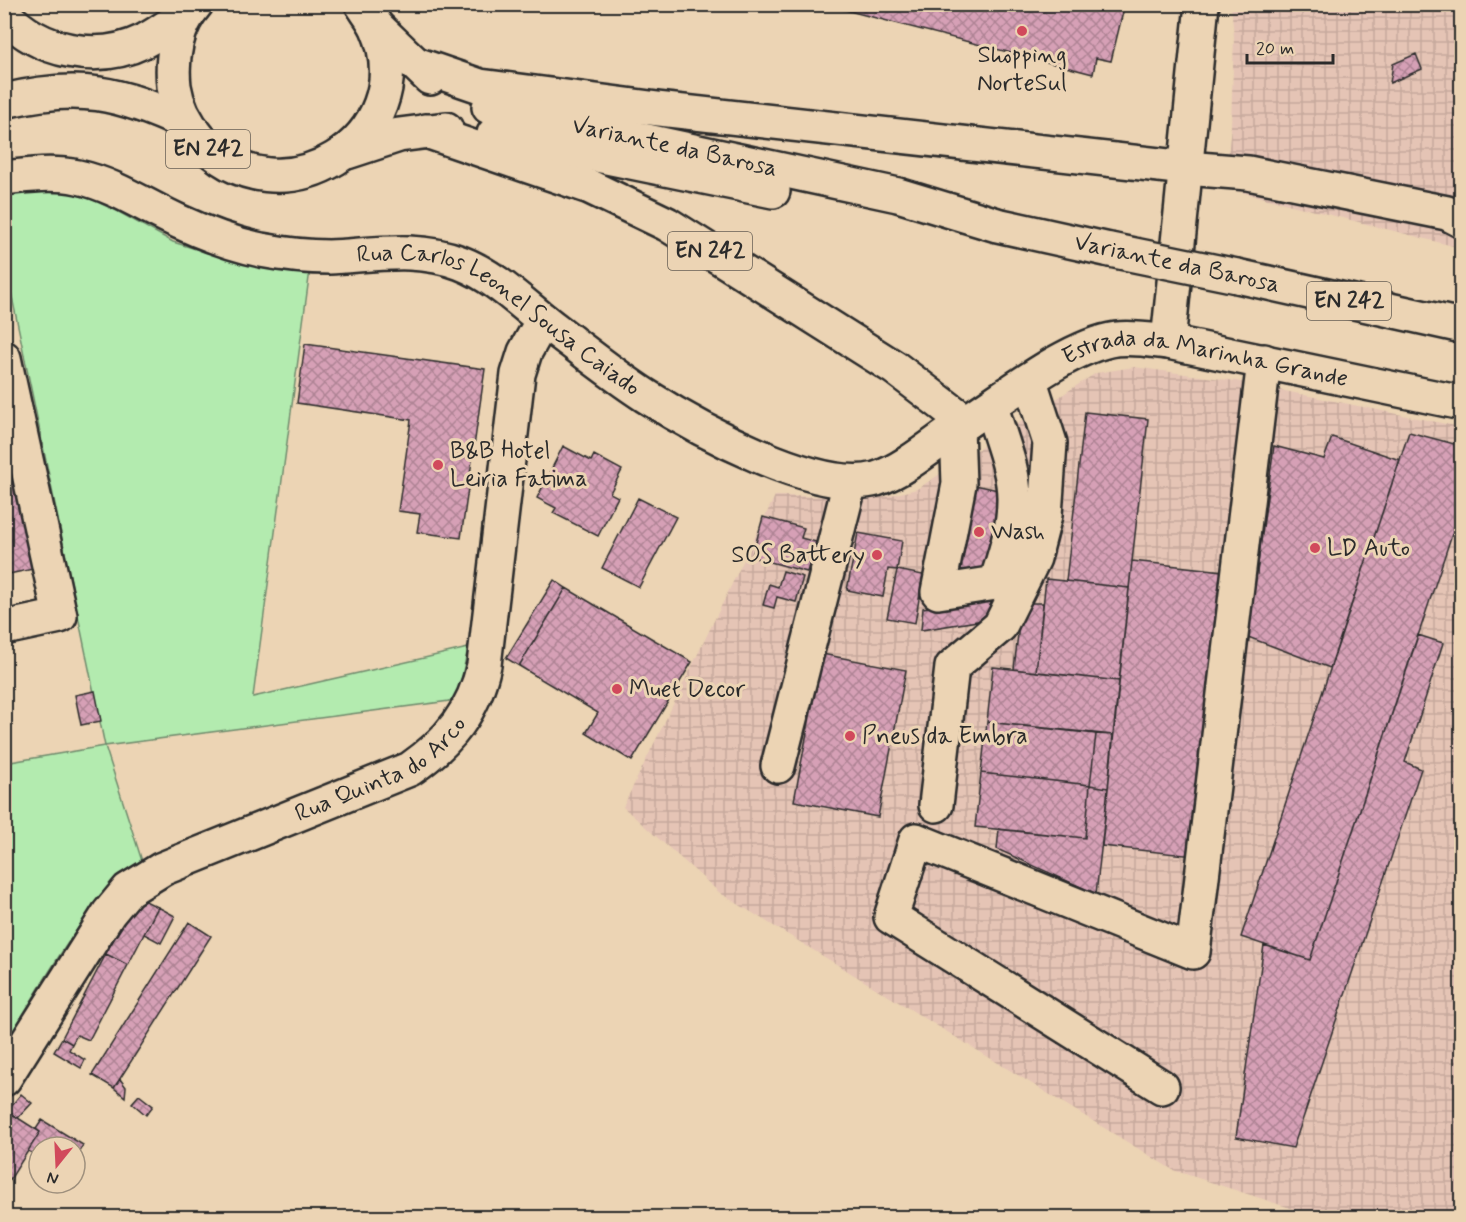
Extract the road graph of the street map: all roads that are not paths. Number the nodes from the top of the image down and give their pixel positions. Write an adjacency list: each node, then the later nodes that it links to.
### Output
1 (1202, 4): 10 (main road)
2 (193, 8): 3 (main road); 7 (main road, EN 242)
3 (4, 14)
4 (369, 16): 5 (main road, Variante da Barosa / EN 242); 9 (main road, EN 242)
5 (416, 64): 10 (main road); 13 (main road, Variante da Barosa / EN 242)
6 (4, 101): 7 (main road)
7 (187, 124): 9 (main road, EN 242)
8 (426, 131): 9 (main road, Variante da Barosa / EN 242); 13 (main road, Variante da Barosa / EN 242); 21 (main road, EN 242)
9 (347, 152)
10 (1186, 168): 12 (main road); 16 (main road)
11 (4, 178): 14 (main road, Rua Carlos Leonel Sousa Caiado)
12 (1457, 215)
13 (997, 225): 15 (main road, Variante da Barosa / EN 242, bridge)
14 (543, 320): 22 (main road, Rua Carlos Leonel Sousa Caiado); 26 (main road, Rua Quinta do Arco)
15 (1461, 326)
16 (1168, 342): 18 (main road, Estrada da Marinha Grande); 19 (main road, Estrada da Marinha Grande)
17 (4, 358): 23 (main road)
18 (1264, 361): 20 (main road, Estrada da Marinha Grande); 27 (main road)
19 (1030, 381): 21 (main road, Estrada da Marinha Grande); 25 (main road)
20 (1461, 403)
21 (971, 419): 22 (main road, Rua Carlos Leonel Sousa Caiado)
22 (850, 482): 24 (main road)
23 (4, 628)
24 (778, 766)
25 (936, 806)
26 (4, 1079)
27 (1162, 1087)

